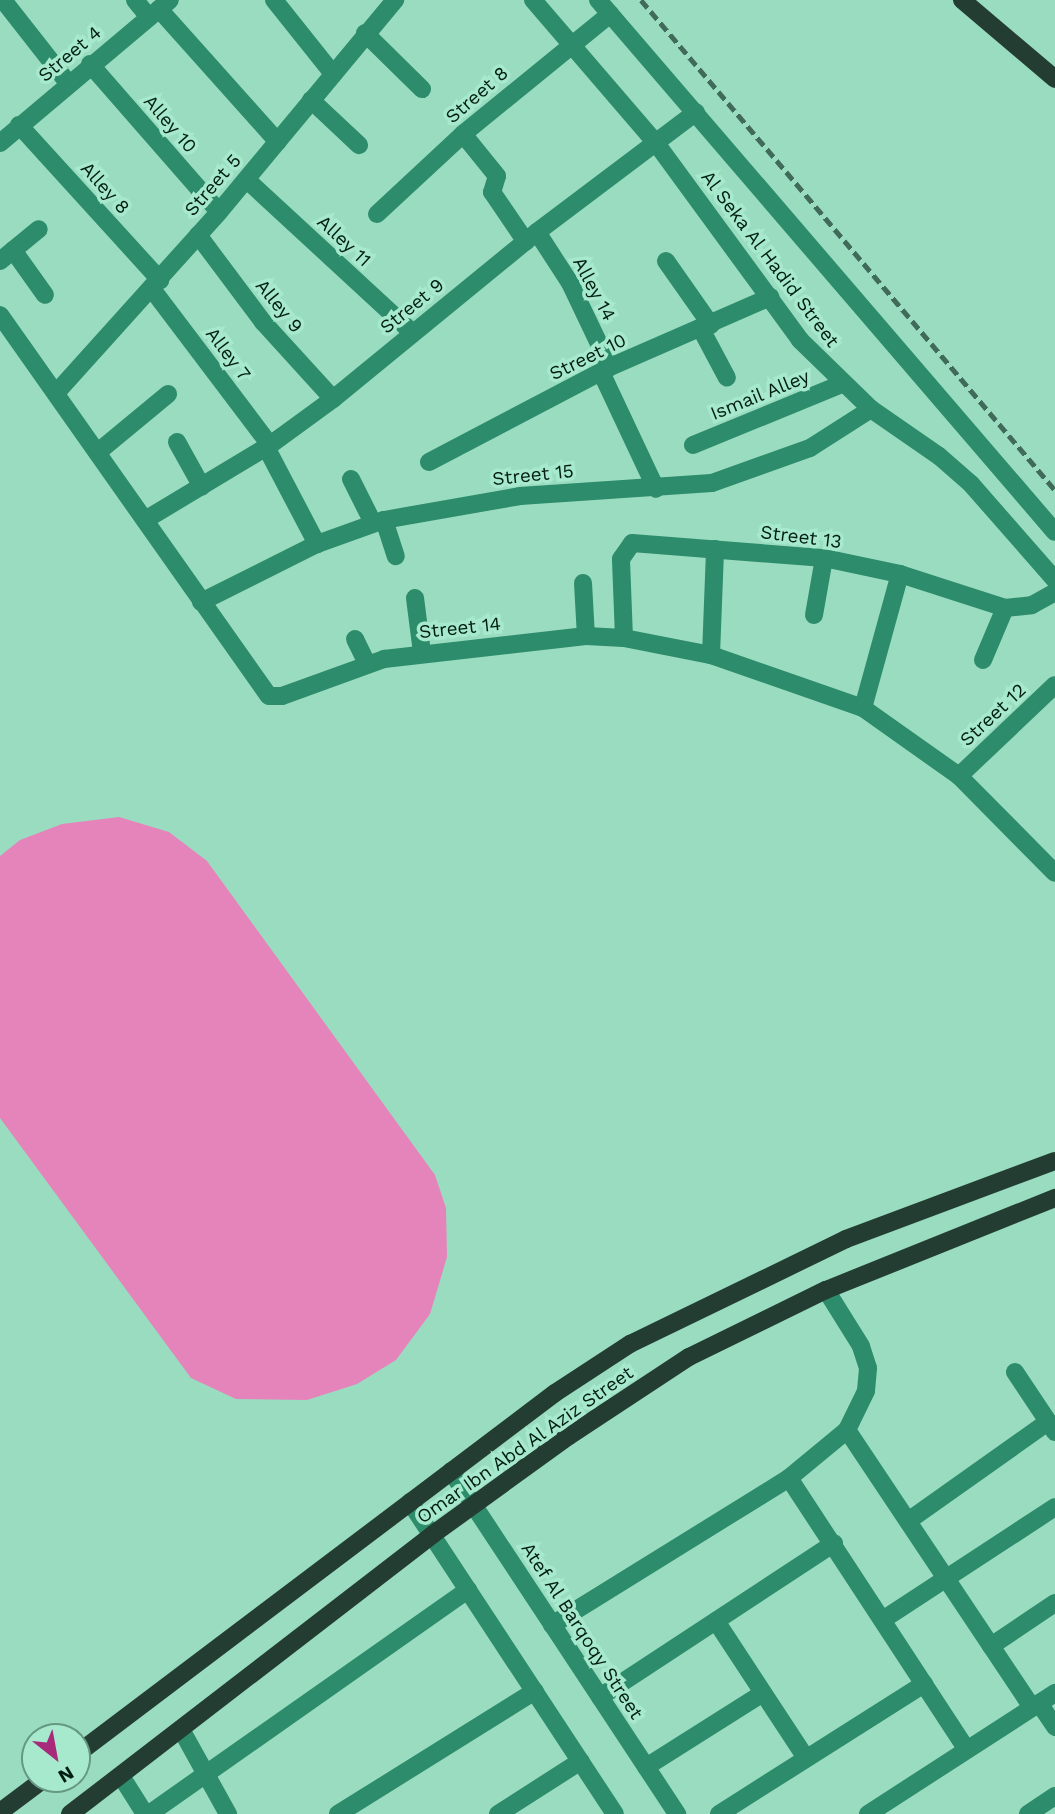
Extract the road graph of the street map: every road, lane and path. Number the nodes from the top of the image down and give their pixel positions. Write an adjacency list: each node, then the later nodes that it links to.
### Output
1 (135, 0): 8 (street)
2 (274, 0): 13 (street)
3 (395, 0): 10 (street, Street 5)
4 (533, 0): 11 (street, Al Seka Al Hadid Street)
5 (597, 0): 9 (street, Al Seka Al Hadid Street)
6 (962, 0): 14 (main road)
7 (3, 6): 15 (street)
8 (159, 9): 12 (street, Street 4); 21 (street)
9 (610, 14): 11 (street, Street 8); 18 (street, Al Seka Al Hadid Street)
10 (365, 33): 13 (street, Street 5); 16 (street)
11 (570, 43): 20 (street, Street 8); 23 (street, Al Seka Al Hadid Street)
12 (90, 64): 15 (street, Street 4); 26 (street, Alley 10)
13 (333, 74): 17 (street, Street 5)
14 (1055, 79)
15 (68, 83): 19 (street, Street 4)
16 (422, 89)
17 (311, 100): 21 (street, Street 5); 24 (street)
18 (696, 112): 23 (street, Street 9); 56 (street, Al Seka Al Hadid Street)
19 (19, 125): 22 (street, Street 4); 33 (street, Alley 8)
20 (463, 134): 27 (street, Street 8); 30 (street, Alley 14)
21 (278, 142): 25 (street, Street 5)
22 (0, 143)
23 (656, 143): 30 (street, Street 9); 35 (street, Al Seka Al Hadid Street)
24 (359, 145)
25 (247, 180): 26 (street, Street 5); 38 (street, Alley 11)
26 (219, 212): 29 (street, Street 5)
27 (377, 214)
28 (39, 229): 31 (street)
29 (198, 234): 33 (street, Street 5); 44 (street, Alley 9)
30 (532, 237): 38 (street, Street 9); 39 (street, Alley 14)
31 (6, 256): 34 (street)
32 (666, 261): 37 (street)
33 (156, 284): 42 (street, Street 5); 48 (street, Alley 7)
34 (46, 295)
35 (769, 298): 37 (street, Street 10); 41 (street, Al Seka Al Hadid Street)
36 (0, 315): 42 (street, Street 14)
37 (706, 327): 39 (street, Street 10); 40 (street)
38 (412, 332): 44 (street, Street 9)
39 (606, 370): 50 (street, Street 10); 53 (street, Alley 14)
40 (727, 378)
41 (842, 384): 45 (street, Al Seka Al Hadid Street); 47 (street, Ismail Alley)
42 (57, 392): 49 (street, Street 14)
43 (168, 394): 49 (street)
44 (332, 399): 48 (street, Street 9)
45 (871, 409): 53 (street, Street 15); 62 (street, Al Seka Al Hadid Street)
46 (177, 442): 52 (street)
47 (693, 444)
48 (268, 446): 52 (street, Street 9); 57 (street, Alley 7)
49 (98, 452): 54 (street, Street 14)
50 (429, 462)
51 (351, 479): 55 (street)
52 (202, 487): 54 (street, Street 9)
53 (656, 489): 55 (street, Street 15)
54 (145, 520): 66 (street, Street 14)
55 (379, 521): 57 (street, Street 15); 59 (street)
56 (1055, 532)
57 (317, 544): 66 (street, Street 15)
58 (715, 549): 60 (street, Street 13); 70 (street, Street 13); 73 (street)
59 (396, 556)
60 (824, 558): 61 (street, Street 13); 68 (street)
61 (900, 574): 67 (street, Street 13); 77 (street)
62 (1055, 580)
63 (583, 583): 69 (street)
64 (1055, 592): 67 (street, Street 13)
65 (415, 598): 72 (street)
66 (201, 602): 75 (street, Street 14)
67 (1005, 608): 74 (street)
68 (814, 615)
69 (586, 636): 70 (street, Street 14); 72 (street, Street 14)
70 (624, 638): 73 (street, Street 14)
71 (355, 639): 75 (street)
72 (422, 653): 75 (street, Street 14)
73 (711, 655): 77 (street, Street 14)
74 (983, 660)
75 (368, 664)
76 (1055, 685): 78 (street, Street 12)
77 (863, 708): 78 (street, Street 14)
78 (959, 776): 79 (street, Street 14)
79 (1055, 873)
80 (1055, 1161): 86 (main road, Omar Ibn Abd Al Aziz Street)
81 (1055, 1198): 82 (main road, Omar Ibn Abd Al Aziz Street)
82 (827, 1290): 85 (street); 89 (main road, Omar Ibn Abd Al Aziz Street)
83 (1015, 1372): 84 (street)
84 (1051, 1427): 91 (street)
85 (847, 1430): 87 (street); 91 (street)
86 (451, 1471): 88 (main road, Omar Ibn Abd Al Aziz Street); 89 (street, Atef Al Barqoqy Street)
87 (789, 1478): 93 (street); 99 (street)
88 (410, 1502): 92 (street); 109 (main road, Omar Ibn Abd Al Aziz Street)
89 (473, 1505): 92 (main road, Omar Ibn Abd Al Aziz Street); 99 (street, Atef Al Barqoqy Street)
90 (1055, 1507): 94 (street)
91 (908, 1521): 94 (street)
92 (432, 1535): 95 (street); 108 (main road, Omar Ibn Abd Al Aziz Street)
93 (834, 1543): 97 (street); 98 (street)
94 (947, 1580): 97 (street); 100 (street)
95 (468, 1590): 102 (street); 114 (street)
96 (1055, 1603): 100 (street)
97 (884, 1619): 101 (street)
98 (716, 1621): 103 (street); 105 (street)
99 (552, 1625): 105 (street, Atef Al Barqoqy Street)
100 (991, 1646): 106 (street)
101 (924, 1684): 110 (street); 111 (street)
102 (535, 1691): 112 (street); 122 (street)
103 (763, 1693): 111 (street); 113 (street)
104 (1055, 1693): 106 (street)
105 (600, 1697): 113 (street, Atef Al Barqoqy Street)
106 (1036, 1705): 107 (street); 110 (street)
107 (1055, 1727)
108 (183, 1731): 114 (street); 115 (main road, Omar Ibn Abd Al Aziz Street)
109 (91, 1743)
110 (966, 1749): 127 (street)
111 (806, 1758): 126 (street)
112 (581, 1761): 123 (street); 124 (street)
113 (646, 1767): 125 (street, Atef Al Barqoqy Street)
114 (205, 1774): 120 (street); 121 (street)
115 (121, 1776): 119 (main road, Omar Ibn Abd Al Aziz Street); 120 (street)
116 (25, 1793): 118 (main road)
117 (1055, 1796): 128 (street)
118 (0, 1812)
119 (70, 1814)
120 (147, 1814)
121 (228, 1814)
122 (338, 1814)
123 (498, 1814)
124 (615, 1814)
125 (677, 1814)
126 (719, 1814)
127 (868, 1814)
128 (1028, 1814)

